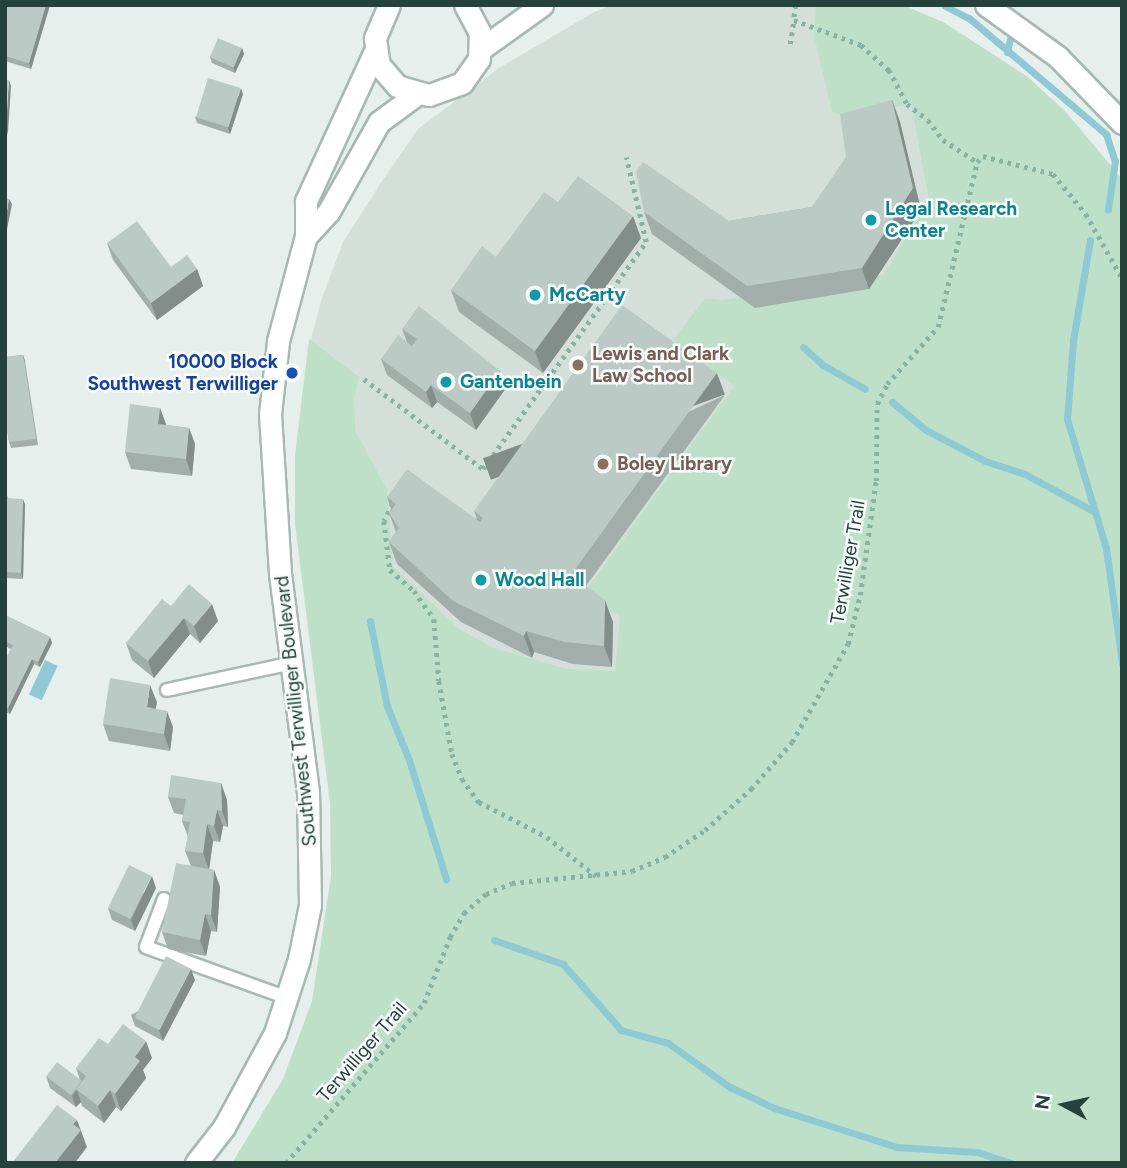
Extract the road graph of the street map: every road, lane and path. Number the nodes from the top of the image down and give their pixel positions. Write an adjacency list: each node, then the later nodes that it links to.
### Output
1 (390, 5): 9 (main road)
2 (465, 5): 8 (main road)
3 (542, 5): 8 (main road)
4 (796, 5): 6 (path)
5 (986, 5): 11 (main road)
6 (794, 20): 7 (path); 13 (path)
7 (790, 44)
8 (482, 48): 10 (main road)
9 (376, 51): 10 (main road); 14 (main road)
10 (417, 94): 14 (main road)
11 (1122, 123)
12 (626, 157): 16 (path)
13 (977, 162): 15 (path); 20 (path, Terwilliger Trail)
14 (306, 236): 18 (main road, Southwest Terwilliger Boulevard)
15 (1122, 278)
16 (364, 379)
17 (395, 500): 20 (path)
18 (293, 663): 19 (lane); 22 (main road, Southwest Terwilliger Boulevard)
19 (167, 691)
20 (597, 877): 24 (path, Terwilliger Trail)
21 (164, 899): 22 (lane)
22 (288, 998): 23 (main road, Southwest Terwilliger Boulevard)
23 (196, 1163)
24 (286, 1163)

